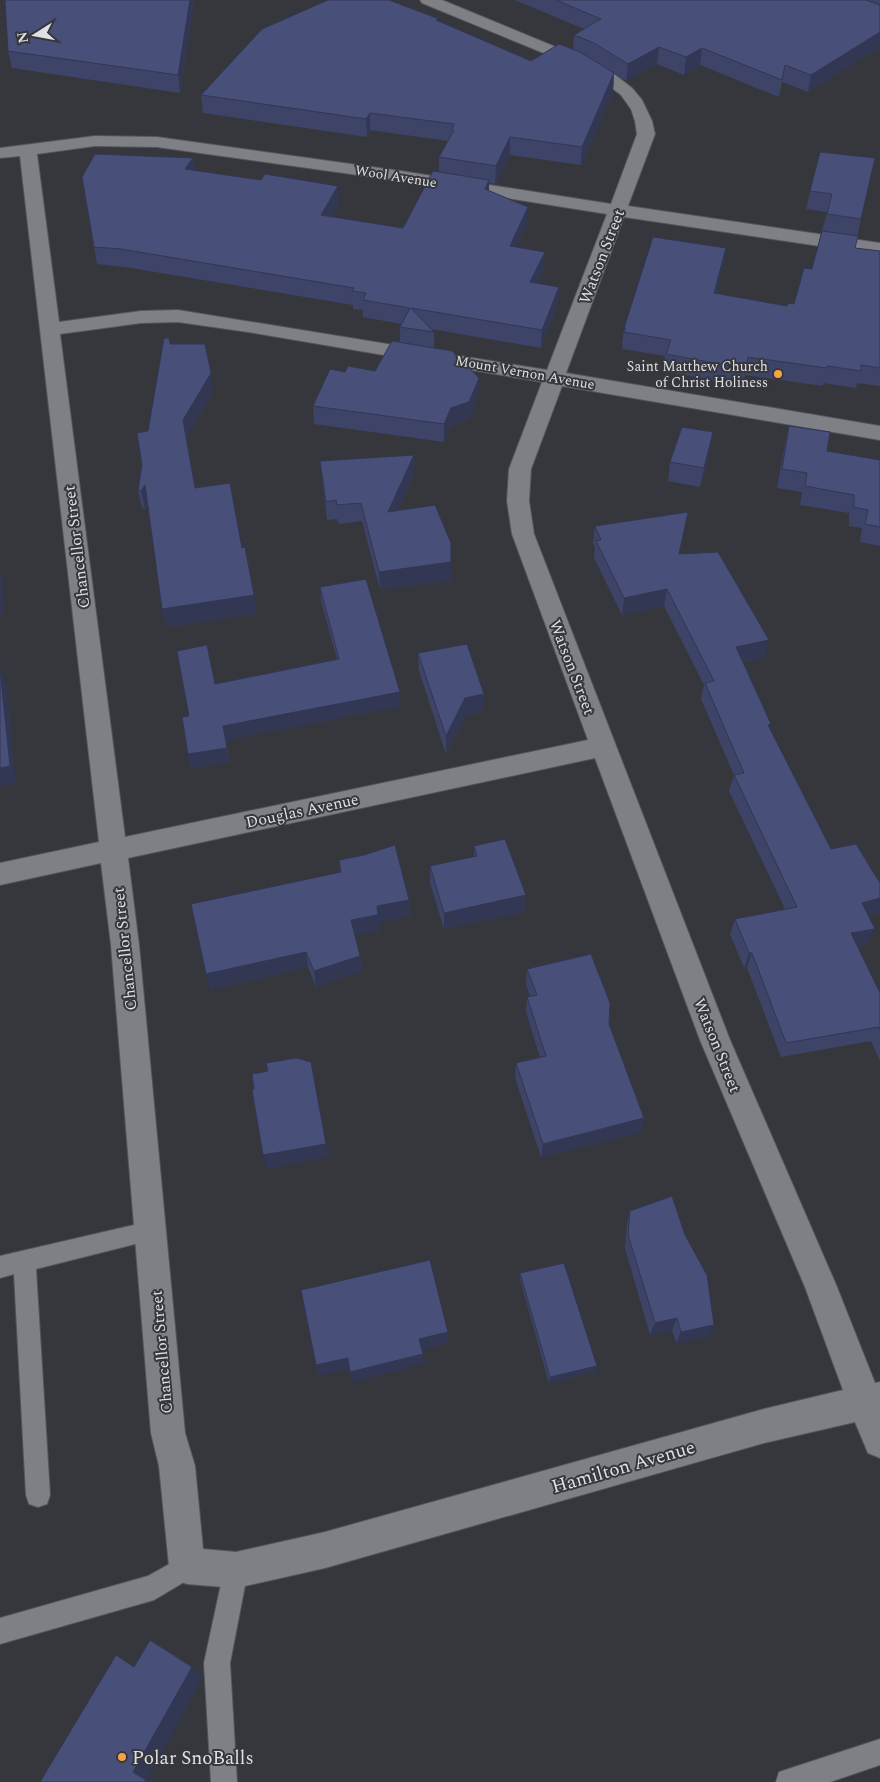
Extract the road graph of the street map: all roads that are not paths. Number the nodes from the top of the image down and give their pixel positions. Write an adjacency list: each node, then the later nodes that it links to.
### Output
1 (428, 0): 4 (street, Watson Street)
2 (28, 150): 3 (street, Wool Avenue); 4 (street, Wool Avenue); 6 (street, Chancellor Street)
3 (0, 153)
4 (619, 210): 5 (street, Wool Avenue); 7 (street, Watson Street)
5 (880, 249)
6 (50, 329): 7 (street, Mount Vernon Avenue); 10 (street, Chancellor Street)
7 (555, 377): 8 (street, Mount Vernon Avenue); 9 (street, Watson Street)
8 (880, 433)
9 (604, 746): 10 (street, Douglas Avenue); 15 (street, Watson Street)
10 (114, 850): 11 (street, Douglas Avenue); 12 (street, Chancellor Street)
11 (0, 874)
12 (150, 1231): 13 (lane); 18 (street, Chancellor Street)
13 (24, 1261): 14 (lane); 17 (lane)
14 (0, 1267)
15 (872, 1401): 16 (street, Watson Street); 19 (street, Hamilton Avenue)
16 (880, 1442)
17 (38, 1495)
18 (187, 1566): 19 (street); 20 (lane)
19 (236, 1570): 22 (lane)
20 (0, 1631)
21 (880, 1752): 23 (lane)
22 (224, 1782)
23 (789, 1782)

